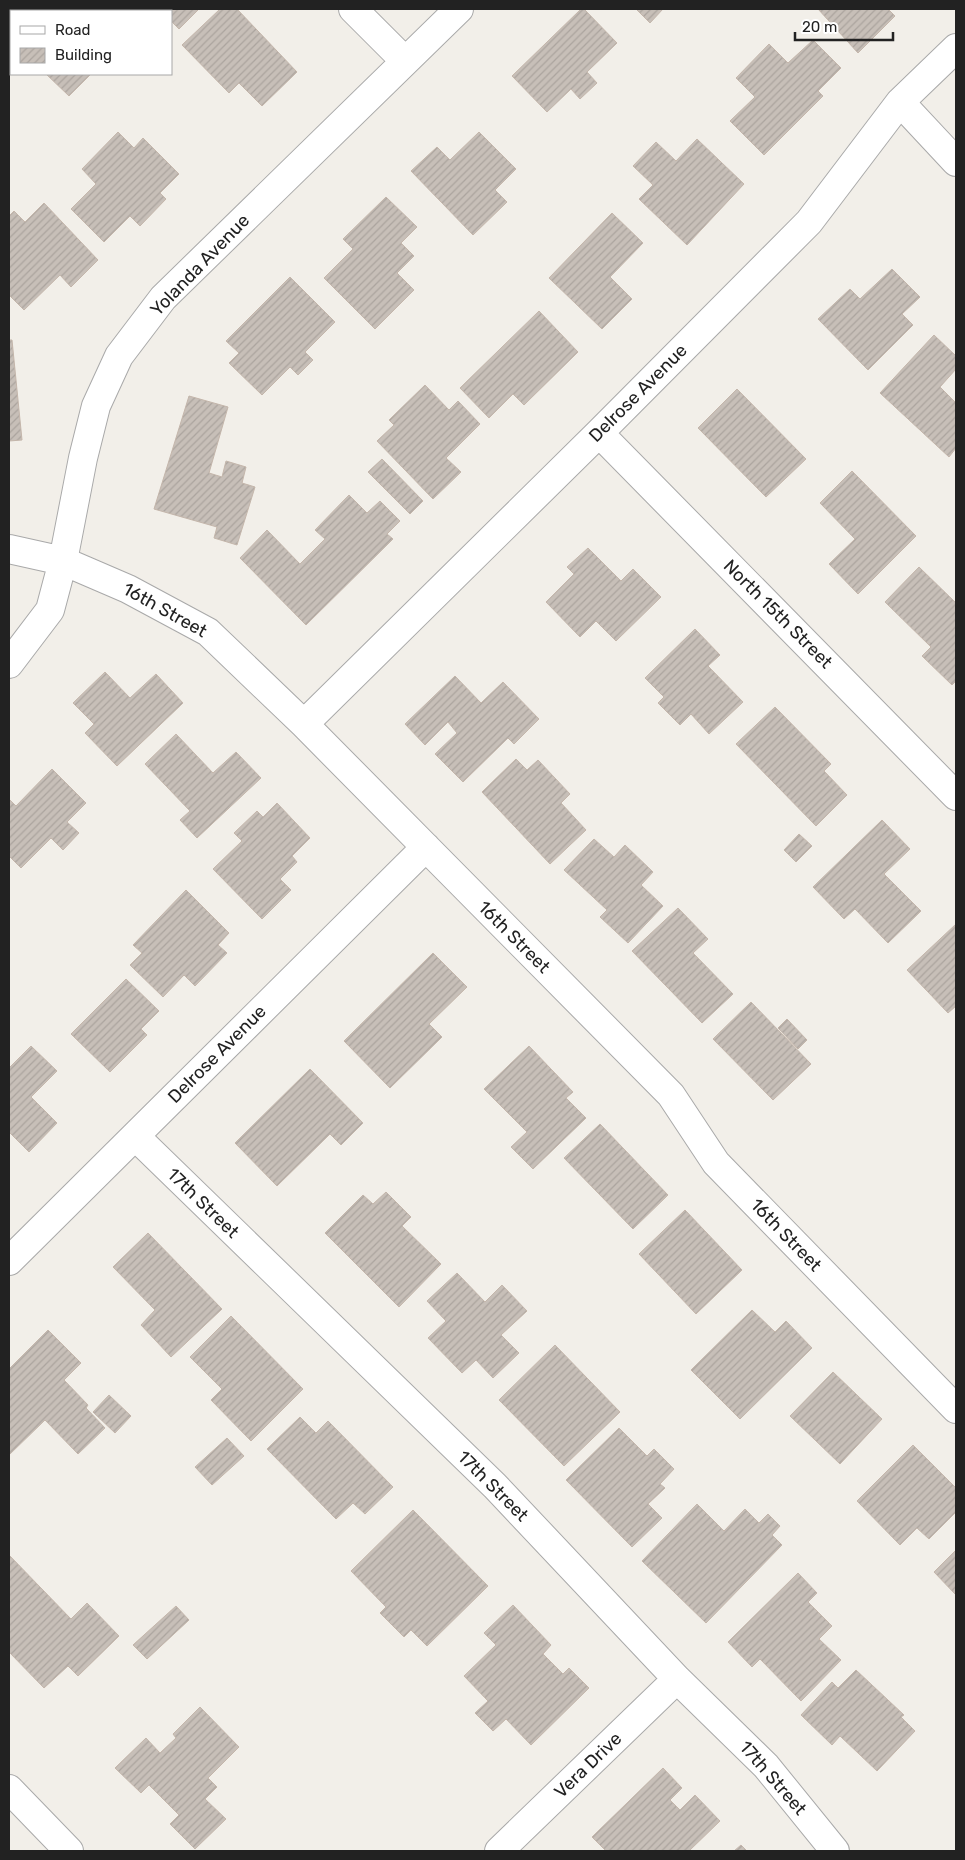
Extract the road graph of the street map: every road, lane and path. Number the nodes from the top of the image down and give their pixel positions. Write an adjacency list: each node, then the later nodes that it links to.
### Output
1 (353, 9): 4 (street)
2 (459, 9): 4 (street, Yolanda Avenue)
3 (956, 48): 5 (street, Delrose Avenue)
4 (405, 61): 9 (street, Yolanda Avenue)
5 (900, 102): 6 (street); 7 (street, Delrose Avenue)
6 (956, 162)
7 (599, 433): 11 (street, Delrose Avenue); 12 (street, North 15th Street)
8 (9, 549): 9 (street, 16th Street)
9 (63, 561): 10 (street, Yolanda Avenue); 11 (street, 16th Street)
10 (9, 664)
11 (304, 724): 13 (street, 16th Street)
12 (956, 796)
13 (426, 847): 14 (street, Delrose Avenue); 16 (street, 16th Street)
14 (135, 1136): 15 (street, Delrose Avenue); 17 (street, 17th Street)
15 (9, 1262)
16 (956, 1409)
17 (677, 1678): 20 (street, Vera Drive); 21 (street, 17th Street)
18 (9, 1789): 19 (street)
19 (69, 1851)
20 (499, 1851)
21 (835, 1851)

